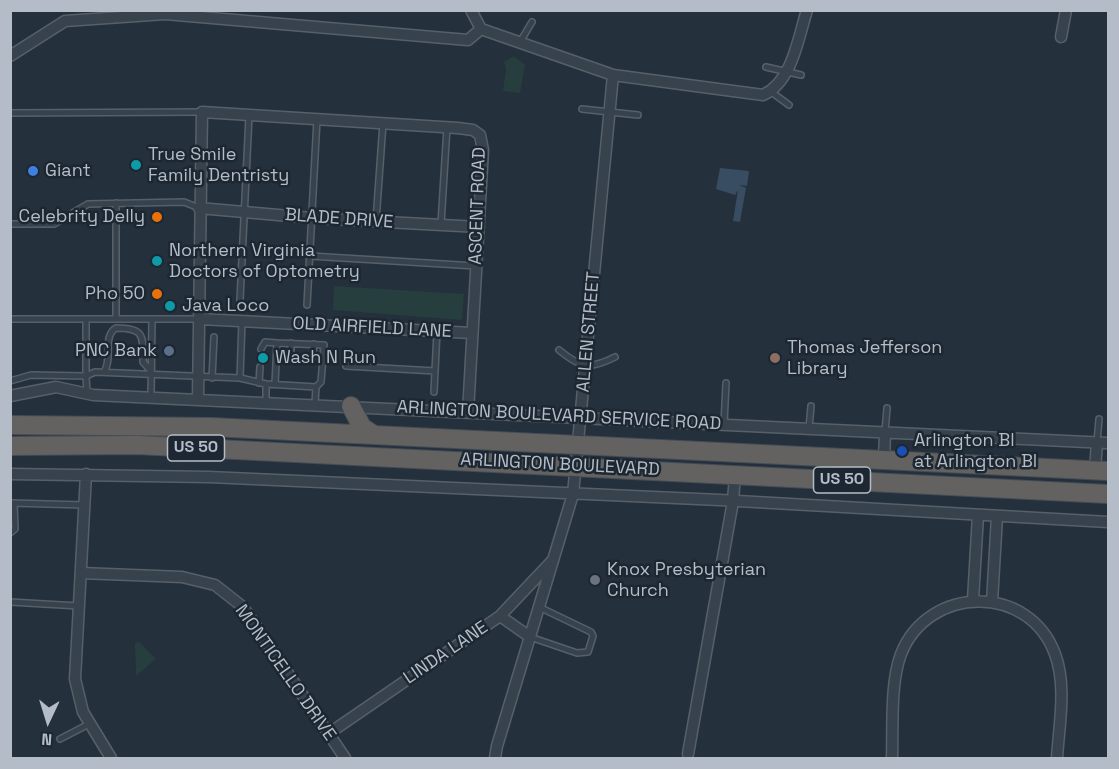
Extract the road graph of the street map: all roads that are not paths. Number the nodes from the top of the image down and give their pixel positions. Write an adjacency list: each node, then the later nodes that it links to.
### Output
1 (78, 10): 5 (street)
2 (471, 10): 7 (street)
3 (807, 10): 12 (street)
4 (1066, 10): 8 (street)
5 (65, 21): 7 (street); 10 (street)
6 (532, 22): 9 (lane)
7 (481, 29): 9 (street)
8 (1060, 37)
9 (520, 42): 13 (street)
10 (10, 57)
11 (765, 67): 12 (lane)
12 (787, 72): 14 (lane); 15 (street)
13 (614, 75): 15 (street); 18 (street, ALLEN STREET)
14 (801, 75)
15 (770, 92): 16 (lane)
16 (789, 105)
17 (582, 109): 18 (lane)
18 (610, 111): 22 (lane); 56 (street, ALLEN STREET)
19 (202, 112): 20 (lane); 21 (street, ASCENT ROAD); 27 (street)
20 (10, 113)
21 (249, 114): 23 (street, ASCENT ROAD); 28 (lane)
22 (638, 115)
23 (317, 118): 24 (street, ASCENT ROAD); 29 (lane)
24 (382, 123): 25 (street, ASCENT ROAD); 30 (lane)
25 (447, 127): 32 (lane); 33 (street, ASCENT ROAD)
26 (116, 203): 27 (lane); 31 (lane); 42 (lane)
27 (200, 208): 28 (street, BLADE DRIVE); 39 (street)
28 (245, 213): 29 (street, BLADE DRIVE); 36 (lane)
29 (312, 218): 30 (street, BLADE DRIVE); 34 (lane)
30 (376, 221): 32 (street, BLADE DRIVE)
31 (10, 224)
32 (441, 226): 33 (street, BLADE DRIVE)
33 (478, 227): 35 (street, ASCENT ROAD)
34 (310, 256): 35 (lane); 37 (lane)
35 (476, 266): 45 (street, ASCENT ROAD)
36 (240, 300)
37 (307, 305)
38 (152, 319): 39 (lane); 42 (lane); 60 (lane)
39 (200, 319): 43 (street, OLD AIRFIELD LANE); 62 (street)
40 (10, 320): 41 (lane)
41 (86, 320): 42 (lane); 61 (lane)
42 (116, 320)
43 (242, 321): 44 (street, OLD AIRFIELD LANE); 65 (lane)
44 (437, 331): 45 (street, OLD AIRFIELD LANE); 58 (lane)
45 (472, 333): 84 (street, ASCENT ROAD)
46 (214, 337): 64 (lane)
47 (277, 343): 48 (lane); 50 (lane); 71 (lane)
48 (291, 344): 49 (lane); 52 (lane)
49 (314, 344): 53 (lane); 73 (lane)
50 (261, 349)
51 (559, 350): 56 (lane)
52 (291, 356)
53 (313, 357)
54 (615, 357): 56 (lane)
55 (346, 366): 58 (lane)
56 (586, 366): 85 (street, ALLEN STREET)
57 (260, 367): 69 (lane)
58 (435, 371): 74 (lane)
59 (104, 372): 60 (lane); 60 (lane); 61 (lane)
60 (151, 374): 62 (lane); 77 (lane)
61 (86, 376): 67 (lane); 75 (lane)
62 (198, 377): 64 (lane); 78 (street)
63 (290, 377): 72 (lane)
64 (212, 378): 65 (lane)
65 (240, 378): 69 (lane)
66 (312, 378): 73 (lane)
67 (10, 381)
68 (726, 382): 88 (lane)
69 (259, 383): 70 (lane)
70 (266, 384): 71 (lane); 79 (lane)
71 (275, 384): 72 (lane)
72 (289, 385): 73 (lane)
73 (314, 387): 80 (lane)
74 (434, 392)
75 (87, 393): 76 (street, ARLINGTON BOULEVARD SERVICE ROAD); 77 (street, ARLINGTON BOULEVARD SERVICE ROAD)
76 (10, 396)
77 (151, 396): 78 (street, ARLINGTON BOULEVARD SERVICE ROAD)
78 (198, 398): 79 (street, ARLINGTON BOULEVARD SERVICE ROAD)
79 (266, 402): 80 (street, ARLINGTON BOULEVARD SERVICE ROAD)
80 (315, 404): 81 (street, ARLINGTON BOULEVARD SERVICE ROAD)
81 (351, 406): 84 (street, ARLINGTON BOULEVARD SERVICE ROAD); 91 (highway); 92 (highway)
82 (811, 406): 89 (lane)
83 (887, 408): 90 (lane)
84 (468, 412): 85 (street, ARLINGTON BOULEVARD SERVICE ROAD)
85 (581, 416): 88 (street, ARLINGTON BOULEVARD SERVICE ROAD); 95 (street, ALLEN STREET)
86 (1099, 419): 93 (lane)
87 (10, 424): 91 (highway, ARLINGTON BOULEVARD / US 50)
88 (724, 424): 89 (street, ARLINGTON BOULEVARD SERVICE ROAD)
89 (809, 428): 90 (street, ARLINGTON BOULEVARD SERVICE ROAD)
90 (885, 432): 93 (street, ARLINGTON BOULEVARD SERVICE ROAD); 97 (street)
91 (330, 433): 92 (highway, ARLINGTON BOULEVARD / US 50)
92 (374, 435): 95 (highway, ARLINGTON BOULEVARD / US 50)
93 (1096, 442): 94 (street, ARLINGTON BOULEVARD SERVICE ROAD); 99 (street)
94 (1108, 443)
95 (578, 445): 97 (highway, ARLINGTON BOULEVARD / US 50); 98 (street, ALLEN STREET)
96 (10, 446): 98 (highway, ARLINGTON BOULEVARD / US 50)
97 (884, 460): 99 (highway, ARLINGTON BOULEVARD / US 50)
98 (576, 466): 102 (highway, ARLINGTON BOULEVARD / US 50); 103 (street, ALLEN STREET)
99 (1102, 470)
100 (10, 474): 101 (street)
101 (86, 474): 103 (street); 107 (street)
102 (735, 474): 104 (highway, ARLINGTON BOULEVARD / US 50); 105 (street)
103 (573, 494): 105 (street); 112 (street, ALLEN STREET)
104 (1108, 494)
105 (733, 501): 108 (street); 124 (street)
106 (12, 503): 107 (lane); 111 (lane)
107 (85, 505): 113 (street)
108 (978, 515): 109 (street); 114 (street)
109 (997, 516): 110 (street); 116 (street)
110 (1108, 522)
111 (10, 533)
112 (554, 559): 118 (street, ALLEN STREET); 119 (street, LINDA LANE)
113 (81, 573): 117 (street); 122 (street, MONTICELLO DRIVE)
114 (973, 600): 116 (street); 128 (street)
115 (10, 602): 117 (lane)
116 (992, 602): 129 (street)
117 (79, 606): 121 (street)
118 (539, 607): 120 (street, ALLEN STREET); 120 (lane)
119 (500, 616): 120 (street); 122 (street, LINDA LANE)
120 (530, 637): 127 (street, ALLEN STREET)
121 (89, 724): 123 (lane); 125 (street)
122 (328, 734): 126 (street, MONTICELLO DRIVE)
123 (60, 739)
124 (686, 757)
125 (111, 759)
126 (345, 759)
127 (495, 759)
128 (892, 759)
129 (1057, 759)

